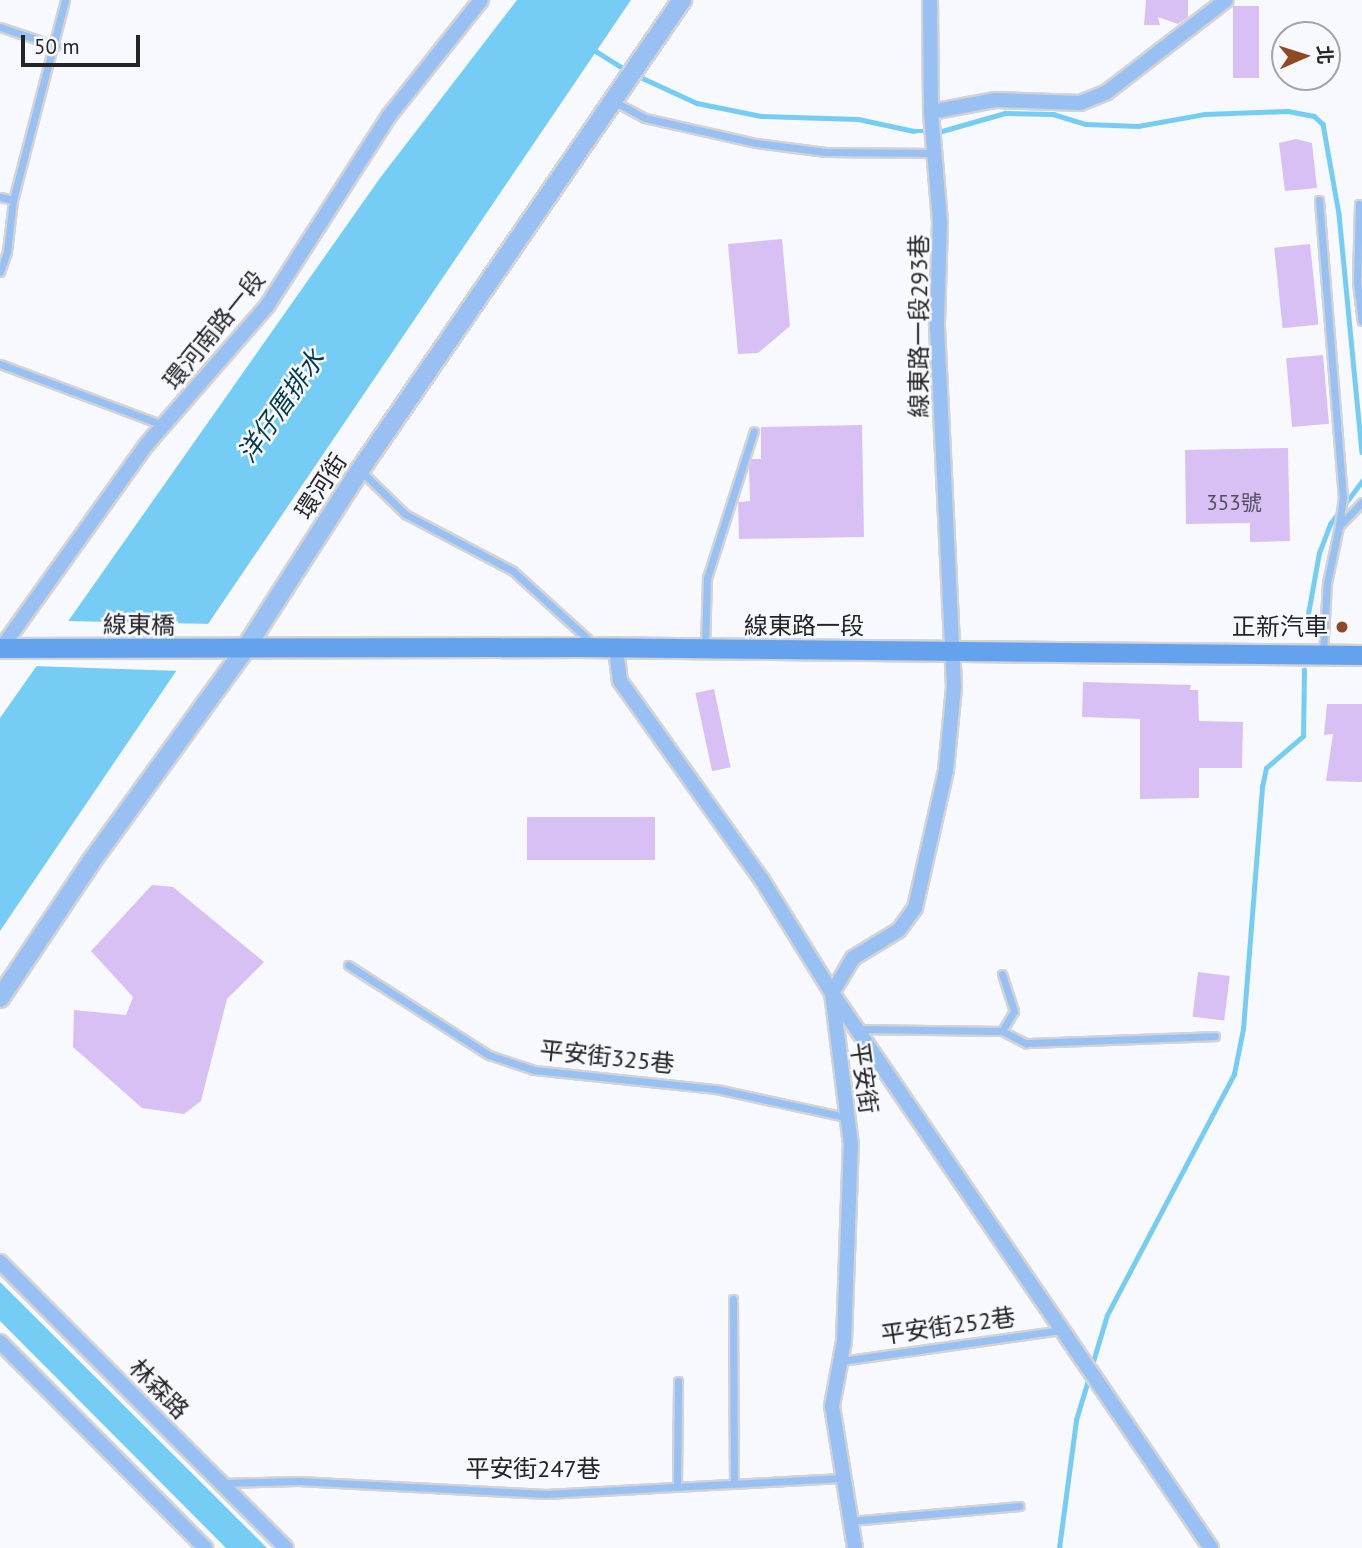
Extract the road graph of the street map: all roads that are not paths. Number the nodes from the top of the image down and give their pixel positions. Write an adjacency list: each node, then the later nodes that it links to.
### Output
1 (65, 0): 7 (lane)
2 (481, 0): 18 (street, 環河南路一段)
3 (682, 0): 8 (street, 環河街)
4 (930, 0): 9 (street, 線東路一段293巷)
5 (1226, 0): 9 (street)
6 (0, 27): 7 (lane)
7 (56, 46): 12 (lane)
8 (613, 101): 10 (lane); 20 (street, 環河街)
9 (932, 119): 10 (street, 線東路一段293巷)
10 (934, 153): 28 (street, 線東路一段293巷)
11 (0, 197): 12 (lane)
12 (13, 200): 15 (lane)
13 (1319, 200): 22 (lane)
14 (1359, 204): 16 (lane)
15 (0, 272)
16 (1362, 321)
17 (0, 365): 18 (lane)
18 (164, 425): 24 (street, 環河南路一段)
19 (754, 431): 27 (lane)
20 (360, 470): 23 (lane); 25 (street, 環河街)
21 (1362, 502): 22 (lane)
22 (1339, 526): 29 (lane)
23 (596, 648): 25 (main road, 線東路一段); 26 (main road, 線東路一段)
24 (0, 649): 25 (main road, 線東橋)
25 (245, 649): 34 (street, 環河街)
26 (617, 649): 27 (main road, 線東路一段); 33 (street)
27 (705, 650): 28 (main road, 線東路一段)
28 (953, 651): 29 (main road, 線東路一段); 33 (street)
29 (1323, 654): 30 (main road, 線東路一段)
30 (1362, 655)
31 (348, 965): 38 (lane, 平安街325巷)
32 (1002, 974): 36 (lane)
33 (832, 993): 35 (street); 38 (street, 平安街)
34 (0, 998)
35 (856, 1029): 36 (lane); 41 (street)
36 (1002, 1031): 37 (lane)
37 (1214, 1036)
38 (845, 1116): 43 (street, 平安街)
39 (0, 1262): 46 (street, 林森路)
40 (733, 1299): 48 (lane)
41 (1062, 1329): 43 (lane, 平安街252巷); 54 (street)
42 (0, 1342): 51 (street)
43 (839, 1361): 45 (street, 平安街)
44 (678, 1381): 47 (lane)
45 (846, 1478): 48 (lane, 平安街247巷); 50 (street, 平安街)
46 (221, 1483): 47 (lane, 平安街247巷); 52 (street, 林森路)
47 (677, 1483): 48 (lane, 平安街247巷)
48 (734, 1483)
49 (1019, 1506): 50 (lane)
50 (851, 1521): 53 (street, 平安街)
51 (205, 1548)
52 (286, 1548)
53 (855, 1548)
54 (1211, 1548)

